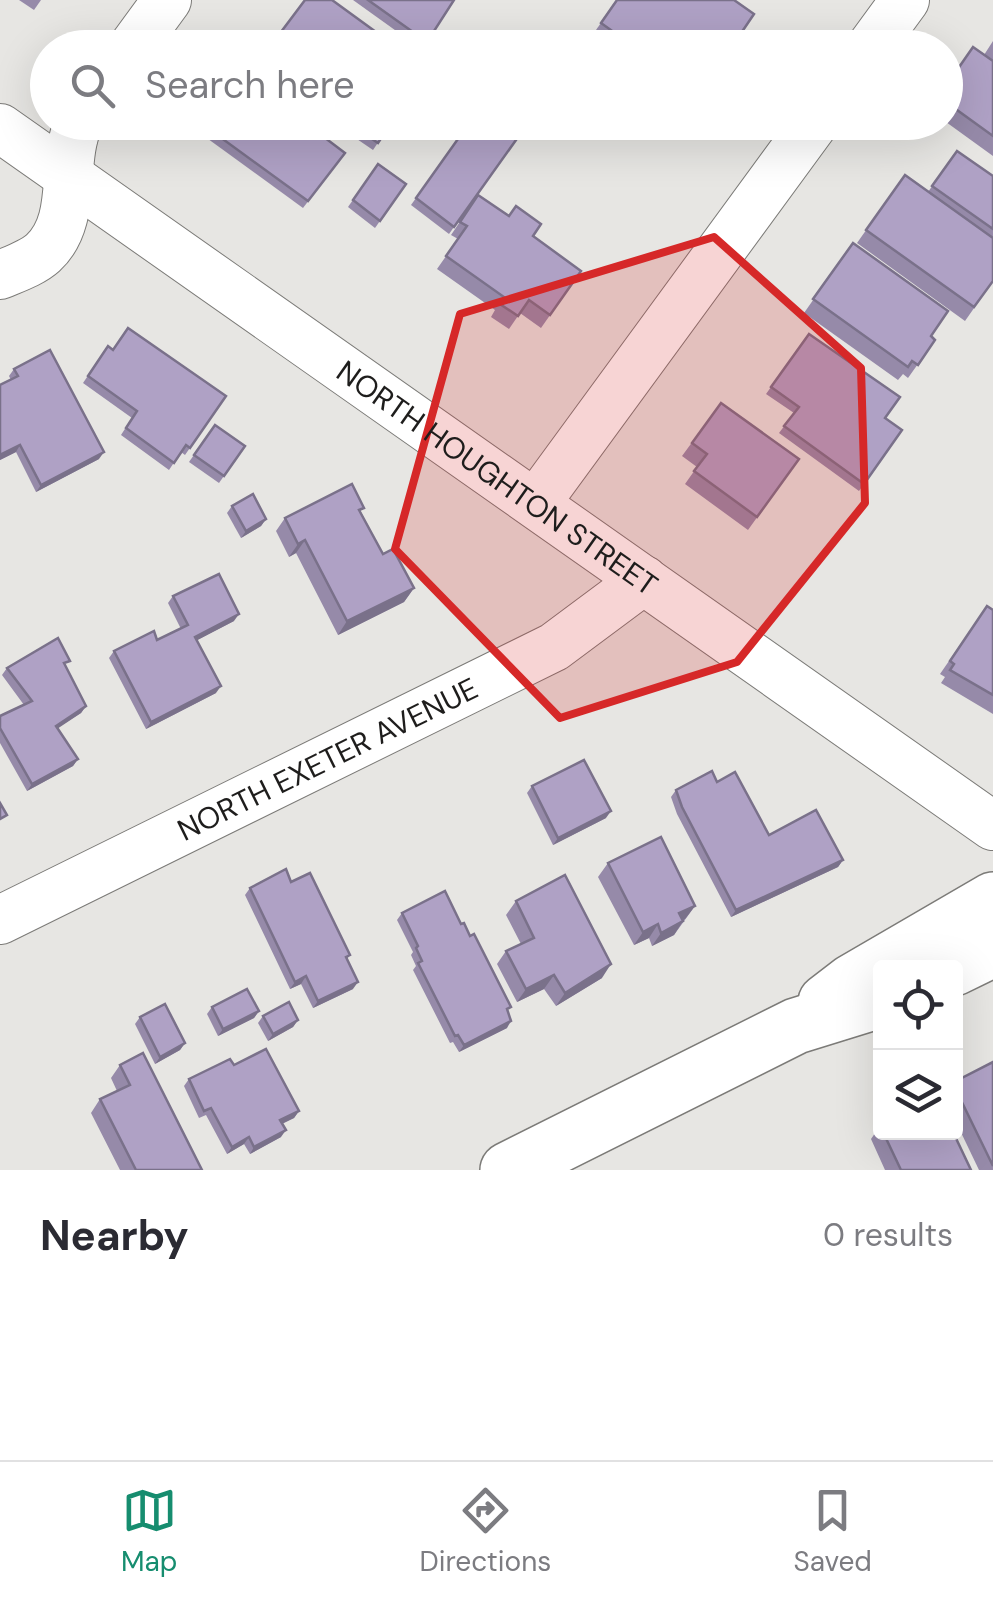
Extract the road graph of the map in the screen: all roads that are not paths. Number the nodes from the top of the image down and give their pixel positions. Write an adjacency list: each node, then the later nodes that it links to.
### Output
1 (168, 0): 3 (street)
2 (904, 0): 4 (street)
3 (146, 30)
4 (883, 30)
5 (0, 128): 8 (street, NORTH HOUGHTON STREET)
6 (75, 140): 8 (street)
7 (802, 140): 10 (street)
8 (67, 176): 9 (street); 10 (street, NORTH HOUGHTON STREET)
9 (0, 276)
10 (536, 503): 11 (street, NORTH HOUGHTON STREET)
11 (644, 580): 12 (street, NORTH HOUGHTON STREET); 14 (street, NORTH EXETER AVENUE)
12 (993, 826)
13 (993, 900): 18 (street)
14 (0, 920)
15 (993, 949): 16 (street)
16 (963, 964)
17 (873, 1002): 18 (street)
18 (796, 1026): 19 (street)
19 (508, 1170)

